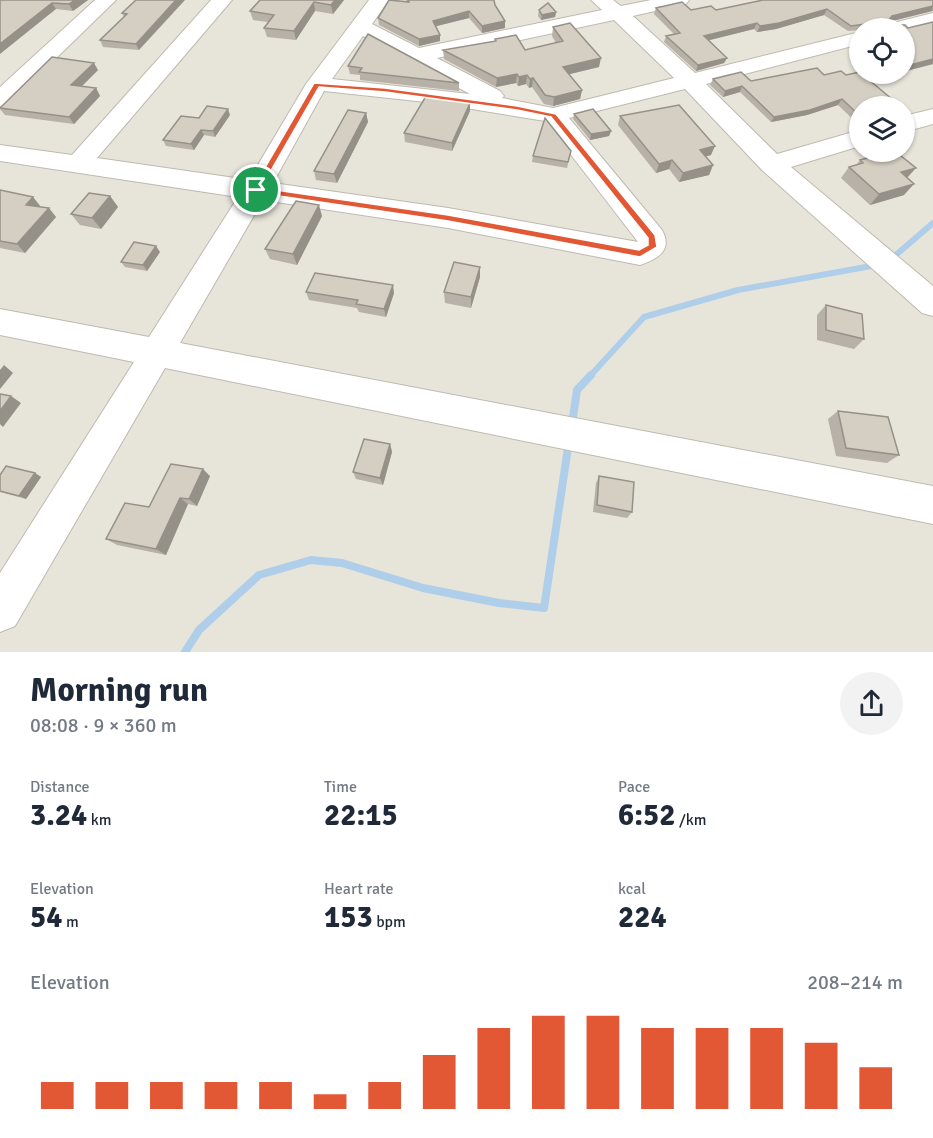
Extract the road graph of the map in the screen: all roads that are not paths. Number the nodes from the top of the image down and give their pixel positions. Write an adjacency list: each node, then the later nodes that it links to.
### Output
1 (106, 0): 13 (street)
2 (222, 0): 20 (street)
3 (380, 0): 8 (street)
4 (680, 0): 5 (street)
5 (610, 6): 10 (street); 11 (street)
6 (933, 19): 7 (street)
7 (915, 23)
8 (361, 26): 10 (street); 12 (street)
9 (849, 41): 11 (street)
10 (414, 56): 14 (street)
11 (691, 82): 15 (street); 21 (street)
12 (317, 84): 14 (street); 22 (street)
13 (0, 100)
14 (517, 108): 15 (street)
15 (553, 115): 22 (street)
16 (933, 116): 17 (street)
17 (915, 121)
18 (849, 141): 21 (street)
19 (0, 153): 20 (street)
20 (78, 164): 22 (street)
21 (771, 164): 23 (street)
22 (256, 190): 25 (street)
23 (933, 304)
24 (0, 322): 25 (street)
25 (157, 353): 26 (street); 27 (street)
26 (933, 505)
27 (0, 611)

